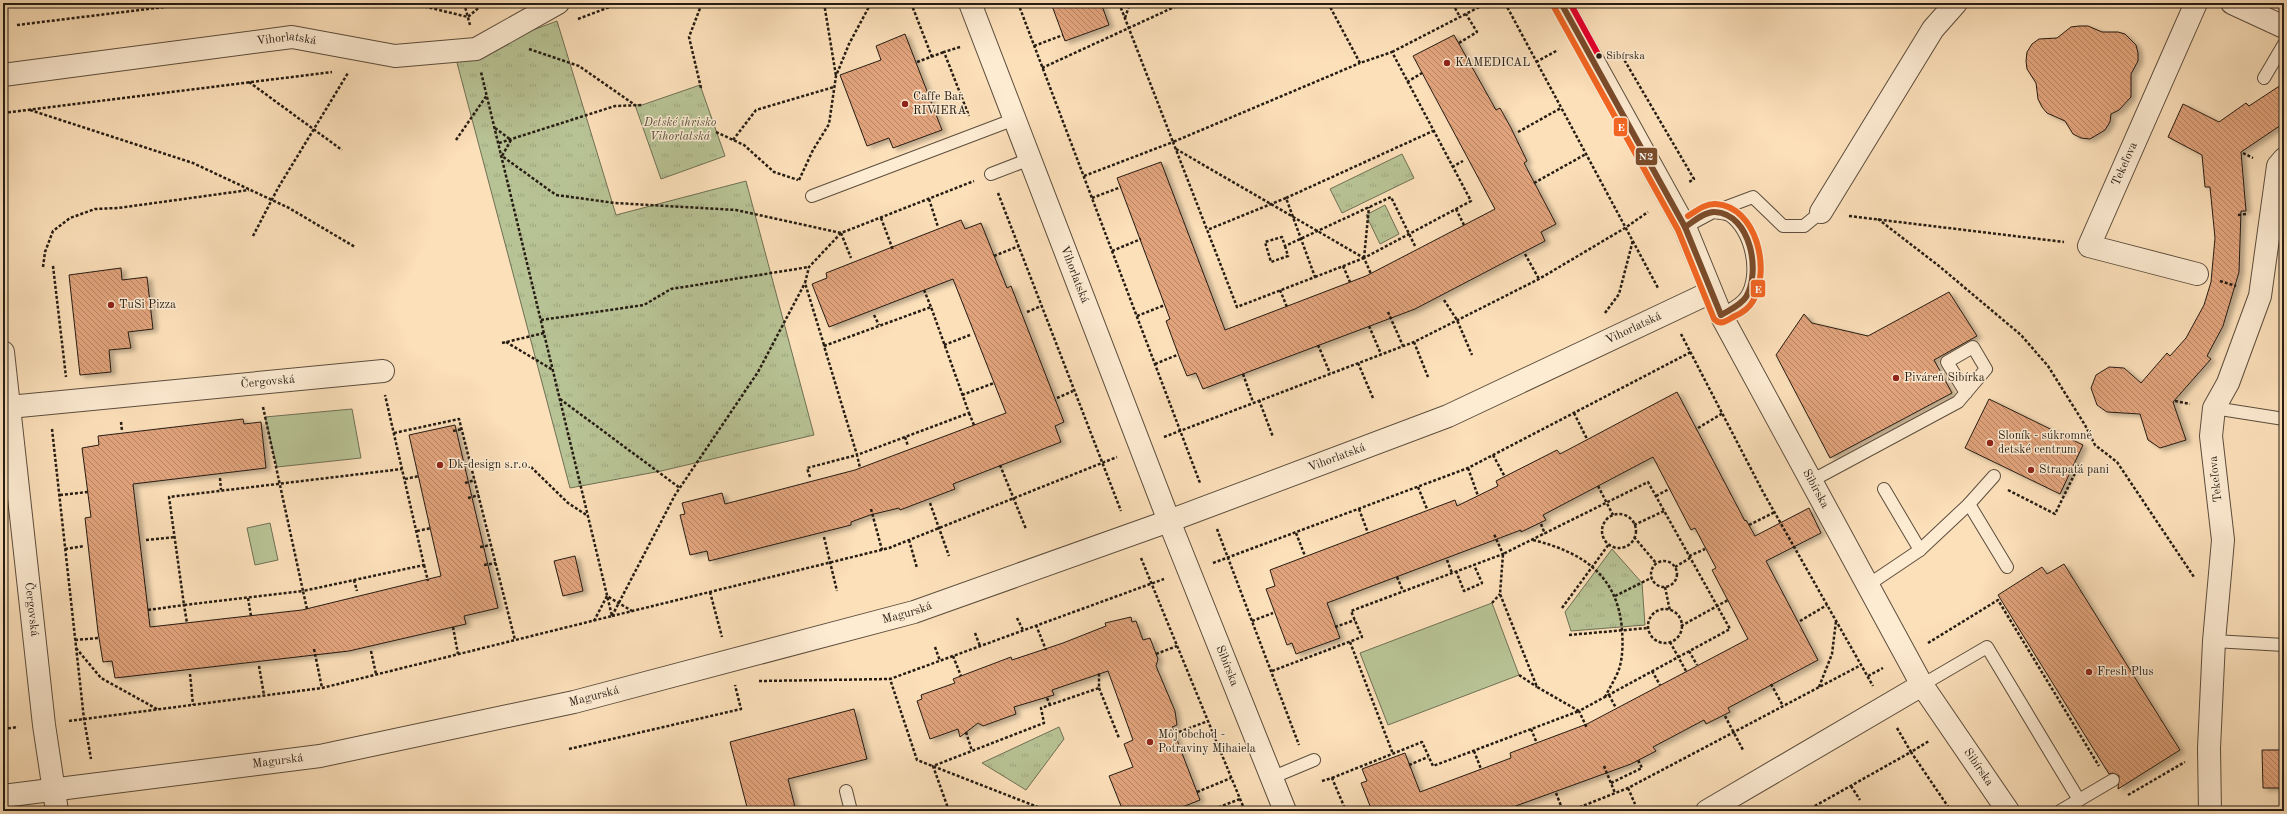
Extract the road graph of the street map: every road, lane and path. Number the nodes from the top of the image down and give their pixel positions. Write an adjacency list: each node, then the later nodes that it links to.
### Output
1 (197, 3): 29 (path)
2 (410, 3): 25 (path)
3 (464, 3): 25 (path)
4 (484, 3): 25 (path)
5 (558, 3): 38 (street, Vihorlatská)
6 (620, 3): 28 (path)
7 (702, 3): 54 (path)
8 (824, 3): 49 (path)
9 (871, 3): 49 (path)
10 (911, 3): 41 (path)
11 (970, 3): 33 (street, Vihorlatská)
12 (1018, 3): 36 (path)
13 (1119, 3): 27 (path)
14 (1130, 3): 27 (path)
15 (1183, 3): 31 (path)
16 (1328, 3): 43 (path)
17 (1487, 3): 24 (path)
18 (1506, 3): 58 (path)
19 (1561, 3): 102 (street)
20 (1956, 3): 96 (street)
21 (2196, 3): 114 (street, Tekeľova)
22 (2232, 3): 30 (street)
23 (1455, 8): 26 (path)
24 (1466, 14): 26 (path); 34 (path)
25 (468, 17): 38 (path)
26 (1460, 17): 40 (path)
27 (1125, 18): 31 (path)
28 (575, 20)
29 (17, 24)
30 (2284, 27)
31 (1129, 28): 44 (path); 71 (path)
32 (1063, 35): 36 (path)
33 (983, 38): 39 (path); 61 (street, Vihorlatská)
34 (1458, 43)
35 (2284, 44): 50 (lane)
36 (1034, 46): 44 (path)
37 (527, 48): 56 (path)
38 (476, 50): 48 (street, Vihorlatská); 55 (path)
39 (944, 52): 41 (path); 67 (path)
40 (1392, 52): 43 (path); 52 (path)
41 (932, 57): 42 (path)
42 (917, 62)
43 (1360, 63): 71 (path)
44 (1042, 68): 82 (path)
45 (343, 70): 63 (path)
46 (335, 71): 51 (path)
47 (1422, 73): 52 (path)
48 (3, 75)
49 (836, 76): 53 (path)
50 (2264, 78)
51 (249, 82): 59 (path); 63 (path)
52 (1407, 82): 64 (path)
53 (834, 87): 70 (path); 83 (path)
54 (701, 88)
55 (487, 95): 62 (path); 68 (path)
56 (635, 105): 57 (path); 69 (path)
57 (642, 105)
58 (1561, 108): 66 (path); 75 (path)
59 (28, 110): 60 (path); 86 (path)
60 (3, 113)
61 (1015, 119): 67 (lane); 77 (street, Vihorlatská)
62 (495, 127): 69 (path); 72 (path)
63 (314, 129): 74 (path); 91 (path)
64 (1433, 131): 80 (path); 89 (path)
65 (716, 132): 70 (path)
66 (1518, 132)
67 (976, 134): 87 (lane)
68 (456, 140)
69 (511, 140): 72 (path); 76 (path)
70 (733, 140): 83 (path)
71 (1173, 142): 73 (path); 82 (path)
72 (499, 143): 76 (path)
73 (1176, 149): 92 (path); 103 (path)
74 (342, 150)
75 (1586, 154): 84 (path); 110 (path)
76 (502, 156): 105 (path); 148 (path)
77 (1030, 159): 81 (lane); 240 (street, Vihorlatská)
78 (1463, 161): 80 (path)
79 (2282, 164): 184 (street, Tekeľova)
80 (1452, 167): 94 (path)
81 (991, 174): 90 (path); 111 (path)
82 (1084, 176): 88 (path)
83 (799, 180): 87 (path)
84 (1534, 183)
85 (1121, 187): 88 (path)
86 (250, 190): 91 (path); 125 (path)
87 (812, 196)
88 (1092, 198): 117 (path)
89 (1286, 198): 92 (path); 97 (path)
90 (929, 199): 98 (path); 101 (path)
91 (272, 200): 107 (path); 115 (path)
92 (1270, 204): 97 (path); 103 (path)
93 (1369, 207): 104 (path); 106 (path); 121 (path)
94 (1456, 209): 100 (path); 106 (path)
95 (1713, 212): 96 (lane); 102 (lane); 146 (lane)
96 (1821, 212): 99 (path)
97 (1293, 217): 104 (path); 109 (path)
98 (881, 218): 105 (path); 116 (path)
99 (1878, 219): 114 (path); 286 (path)
100 (1464, 225)
101 (938, 227)
102 (1685, 227): 135 (street)
103 (1207, 230): 134 (path)
104 (1317, 231): 109 (path); 121 (path)
105 (841, 233): 120 (path); 124 (path)
106 (1409, 234): 113 (path); 121 (path)
107 (253, 236)
108 (1141, 239): 117 (path)
109 (1301, 239): 112 (path); 127 (path)
110 (1633, 240): 141 (path); 144 (path)
111 (1019, 246): 119 (path); 138 (path)
112 (1285, 246): 112 (path)
113 (1415, 246)
114 (2089, 246): 128 (street)
115 (355, 247)
116 (893, 250)
117 (1112, 251): 147 (path)
118 (1525, 254): 129 (path)
119 (994, 256)
120 (851, 258)
121 (1364, 258): 123 (path); 126 (path)
122 (53, 266): 180 (path)
123 (1343, 266): 127 (path); 130 (path)
124 (809, 267): 131 (path); 148 (path)
125 (43, 268)
126 (1371, 274)
127 (1315, 277): 134 (path)
128 (2207, 277): 132 (path)
129 (1539, 279)
130 (1350, 282)
131 (805, 283): 158 (path); 219 (path)
132 (2235, 286)
133 (924, 290): 139 (path)
134 (1280, 290): 140 (path)
135 (1711, 292): 141 (street, Vihorlatská); 146 (street, Sibírska)
136 (1444, 300): 164 (path)
137 (1165, 305): 147 (path)
138 (1041, 306): 142 (path); 173 (path)
139 (931, 307): 149 (path); 156 (path)
140 (1287, 307)
141 (1670, 311): 161 (path); 232 (street, Vihorlatská)
142 (1027, 312)
143 (1388, 312): 159 (path)
144 (1605, 314)
145 (874, 315): 149 (path)
146 (1721, 315): 214 (street, Sibírska)
147 (1137, 316): 166 (path)
148 (541, 320): 151 (path)
149 (879, 325): 158 (path)
150 (1368, 326): 162 (path)
151 (544, 333): 153 (path); 167 (path)
152 (970, 335): 156 (path)
153 (506, 342): 155 (path); 167 (path)
154 (1414, 342): 170 (path)
155 (502, 343)
156 (944, 345): 175 (path)
157 (1318, 345): 169 (path)
158 (824, 346): 199 (path)
159 (1403, 346)
160 (3, 352): 183 (street, Čergovská)
161 (1691, 352): 186 (path); 187 (path)
162 (1381, 354)
163 (1177, 355): 166 (path)
164 (1472, 355)
165 (1358, 363): 177 (path)
166 (1155, 364): 232 (path)
167 (553, 371): 178 (path)
168 (1243, 374): 182 (path)
169 (1330, 374)
170 (1428, 377)
171 (383, 380): 180 (street, Čergovská); 194 (path)
172 (994, 383): 175 (path)
173 (1073, 391): 176 (path); 251 (path)
174 (1966, 393): 214 (lane)
175 (962, 395): 185 (path)
176 (1057, 398)
177 (1373, 398)
178 (560, 399): 219 (path); 239 (path)
179 (1259, 400): 196 (path)
180 (68, 402): 183 (street, Čergovská)
181 (262, 402): 215 (path)
182 (1253, 402)
183 (9, 407): 386 (street, Čergovská)
184 (2214, 408): 188 (lane); 333 (street, Tekeľova)
185 (969, 413): 190 (path); 195 (path)
186 (1574, 413): 197 (path); 200 (path)
187 (1723, 413): 191 (path); 237 (path)
188 (2284, 419)
189 (52, 422): 224 (path)
190 (974, 425)
191 (1698, 428)
192 (462, 429): 193 (path); 194 (path); 213 (path)
193 (453, 431)
194 (394, 433): 206 (path)
195 (905, 437): 198 (path); 199 (path)
196 (1273, 437)
197 (1588, 439)
198 (908, 446)
199 (857, 455): 204 (path); 208 (path)
200 (1493, 455): 205 (path); 209 (path)
201 (2079, 465): 211 (path)
202 (1000, 466): 245 (path)
203 (531, 467): 239 (path)
204 (860, 468)
205 (1468, 468): 218 (path); 226 (path)
206 (402, 469): 212 (path); 215 (path)
207 (419, 476): 212 (path)
208 (810, 477)
209 (1505, 477)
210 (220, 478): 222 (path)
211 (1992, 478): 231 (lane)
212 (404, 480): 246 (path)
213 (475, 480): 216 (path); 225 (path)
214 (1811, 481): 290 (street, Sibírska)
215 (280, 483): 222 (path); 295 (path)
216 (465, 483)
217 (1598, 486): 230 (path)
218 (1418, 487): 234 (path); 235 (path)
219 (680, 488): 301 (path)
220 (1669, 489): 227 (path)
221 (1884, 489): 265 (lane)
222 (221, 490): 252 (path)
223 (88, 492): 224 (path)
224 (60, 495): 262 (path)
225 (479, 495): 228 (path); 259 (path)
226 (1478, 496)
227 (1656, 496): 230 (path); 236 (path)
228 (468, 498)
229 (930, 503): 267 (path)
230 (1606, 503): 238 (path); 250 (path)
231 (1969, 504): 265 (lane); 279 (lane)
232 (1209, 506): 240 (street, Vihorlatská); 270 (path)
233 (872, 509): 264 (path)
234 (1359, 509): 247 (path); 248 (path)
235 (1427, 509)
236 (1664, 511): 242 (path); 269 (path)
237 (1775, 512): 243 (path); 304 (path)
238 (1613, 515): 242 (path); 258 (path)
239 (588, 516): 297 (path)
240 (1168, 522): 251 (street, Magurská); 281 (street, Sibírska)
241 (1541, 524): 250 (path)
242 (1634, 524): 254 (path)
243 (1749, 525)
244 (431, 528): 246 (path)
245 (1026, 529)
246 (417, 531): 274 (path)
247 (1296, 533): 268 (path); 270 (path)
248 (1368, 533)
249 (1494, 534): 266 (path)
250 (1545, 534): 257 (path)
251 (1131, 535): 289 (path); 413 (street, Magurská)
252 (175, 537): 255 (path); 303 (path)
253 (824, 537): 293 (path)
254 (1634, 537): 258 (path); 273 (path)
255 (146, 540)
256 (909, 540): 280 (path)
257 (1532, 540): 266 (path); 277 (path)
258 (1609, 544): 277 (path)
259 (491, 545): 261 (path); 272 (path)
260 (84, 546): 262 (path)
261 (480, 547)
262 (65, 549): 331 (path)
263 (1705, 549): 269 (path)
264 (882, 550)
265 (1920, 550): 290 (lane)
266 (1503, 554): 275 (path); 296 (path)
267 (949, 556)
268 (1305, 556)
269 (1690, 557): 278 (path); 305 (path)
270 (1228, 558): 281 (path); 319 (path)
271 (1447, 560): 283 (path)
272 (496, 563): 276 (path); 332 (path)
273 (1656, 563): 278 (path); 285 (path)
274 (424, 565): 287 (path); 288 (path)
275 (1474, 565): 282 (path); 282 (path)
276 (484, 566)
277 (1592, 566): 298 (path); 306 (path)
278 (1675, 567): 291 (path)
279 (2007, 567)
280 (917, 568)
281 (1188, 571): 289 (path); 409 (street, Sibírska)
282 (1456, 571): 283 (path)
283 (1452, 573): 294 (path)
284 (1397, 577): 294 (path)
285 (1651, 578): 291 (path); 298 (path)
286 (2195, 579)
287 (354, 580): 292 (path); 295 (path)
288 (428, 581)
289 (1151, 583): 321 (path); 338 (path)
290 (1868, 585): 367 (street, Sibírska)
291 (1665, 587): 309 (path)
292 (357, 591)
293 (837, 591)
294 (1403, 591): 315 (path)
295 (303, 592): 299 (path); 307 (path)
296 (1500, 594): 302 (path); 368 (path)
297 (607, 596): 301 (path); 313 (path); 317 (path)
298 (1615, 596): 327 (path)
299 (248, 598): 303 (path); 312 (path)
300 (1728, 600): 305 (path)
301 (619, 603): 310 (path); 313 (path)
302 (1492, 603)
303 (184, 605): 308 (path); 320 (path)
304 (1827, 605): 316 (path); 318 (path)
305 (1717, 606): 322 (path); 344 (path)
306 (1562, 608)
307 (307, 609)
308 (148, 610)
309 (1670, 611): 322 (path); 325 (path)
310 (632, 612)
311 (1273, 613): 319 (path)
312 (251, 616)
313 (612, 616): 317 (path)
314 (1017, 618): 326 (path)
315 (1355, 620): 324 (path); 334 (path)
316 (1836, 620): 351 (path); 369 (path)
317 (594, 621): 332 (path)
318 (1800, 621)
319 (1252, 622): 353 (path)
320 (187, 623)
321 (1036, 625): 326 (path); 342 (path)
322 (1681, 626): 335 (path)
323 (453, 627): 345 (path)
324 (1336, 627)
325 (1648, 628): 327 (path); 335 (path)
326 (1023, 630): 337 (path)
327 (1622, 630): 329 (path); 374 (path)
328 (976, 633): 337 (path)
329 (1570, 635)
330 (98, 638): 331 (path)
331 (75, 640): 339 (path)
332 (515, 640): 345 (path)
333 (2214, 641): 336 (lane); 395 (street, Tekeľova)
334 (1350, 642): 353 (path); 400 (path)
335 (1670, 642): 348 (path)
336 (2284, 645)
337 (980, 646): 347 (path)
338 (1177, 646): 346 (path); 385 (path)
339 (76, 647): 381 (path); 384 (path)
340 (935, 647): 349 (path)
341 (314, 649): 370 (path)
342 (1046, 650)
343 (370, 651): 358 (path)
344 (1689, 651): 348 (path); 350 (path)
345 (458, 654): 358 (path)
346 (1156, 654)
347 (953, 656): 349 (path); 360 (path)
348 (1678, 657): 354 (path); 355 (path)
349 (940, 661): 361 (path)
350 (1697, 665)
351 (1861, 665): 369 (path); 379 (path)
352 (259, 666): 372 (path)
353 (1272, 671): 403 (path)
354 (1652, 671): 366 (path); 373 (path)
355 (1686, 671)
356 (1099, 673): 371 (path)
357 (190, 674): 376 (path)
358 (376, 674): 370 (path)
359 (1519, 675): 368 (path)
360 (961, 676)
361 (890, 679): 364 (path); 405 (path)
362 (734, 681): 363 (path)
363 (742, 681)
364 (757, 681)
365 (1771, 684): 378 (path)
366 (1660, 685)
367 (1922, 685): 379 (street); 424 (lane); 443 (street, Sibírska)
368 (1537, 687): 382 (path)
369 (1819, 687): 378 (path)
370 (322, 688): 372 (path)
371 (1099, 688): 377 (path); 393 (path)
372 (264, 695): 376 (path)
373 (1609, 695): 374 (path); 380 (path)
374 (1604, 697): 382 (path)
375 (1047, 698): 377 (path)
376 (193, 705): 381 (path)
377 (1050, 705): 397 (path)
378 (1783, 706): 392 (path)
379 (1885, 706): 399 (path); 439 (street)
380 (1616, 708)
381 (157, 710): 384 (path)
382 (1580, 711): 387 (path); 389 (path)
383 (1725, 716): 392 (path)
384 (84, 719): 386 (path); 413 (path)
385 (1208, 721): 391 (path); 408 (path)
386 (44, 725): 388 (path); 425 (street, Čergovská)
387 (1587, 728)
388 (3, 729)
389 (1531, 729): 394 (path); 398 (path)
390 (966, 732): 397 (path)
391 (1178, 732)
392 (1733, 733): 396 (path); 415 (path)
393 (1119, 738)
394 (1536, 741)
395 (2209, 748): 421 (path); 445 (street, Tekeľova)
396 (1743, 750)
397 (972, 751): 405 (path)
398 (1474, 751): 401 (path); 407 (path)
399 (1911, 752): 414 (path); 442 (path)
400 (1393, 754): 401 (path); 410 (path)
401 (1428, 757): 404 (path)
402 (1638, 760): 412 (path)
403 (1310, 762): 409 (lane); 410 (path)
404 (1409, 764)
405 (933, 766): 431 (path); 432 (path)
406 (1604, 766): 412 (path)
407 (1481, 769)
408 (1231, 778): 417 (path); 422 (path)
409 (1271, 778): 435 (street, Sibírska)
410 (1332, 778): 436 (path)
411 (2113, 780): 424 (lane)
412 (1611, 783): 419 (path)
413 (96, 786): 425 (street, Magurská)
414 (1851, 786): 423 (path); 428 (path)
415 (1628, 788): 419 (path); 426 (path)
416 (846, 791): 430 (lane)
417 (1197, 792)
418 (1556, 793): 437 (path)
419 (1615, 794): 438 (path)
420 (3, 796): 425 (street, Magurská)
421 (2126, 796)
422 (1240, 799): 433 (path); 434 (path)
423 (1860, 800)
424 (2079, 800): 444 (lane)
425 (55, 801)
426 (1635, 804)
427 (314, 806): 429 (path)
428 (1815, 806): 440 (path); 441 (path)
429 (315, 811)
430 (851, 811)
431 (949, 811)
432 (1048, 811)
433 (1211, 811)
434 (1245, 811)
435 (1284, 811)
436 (1346, 811)
437 (1563, 811)
438 (1570, 811)
439 (1708, 811)
440 (1806, 811)
441 (1819, 811)
442 (1951, 811)
443 (2008, 811)
444 (2060, 811)
445 (2210, 811)

